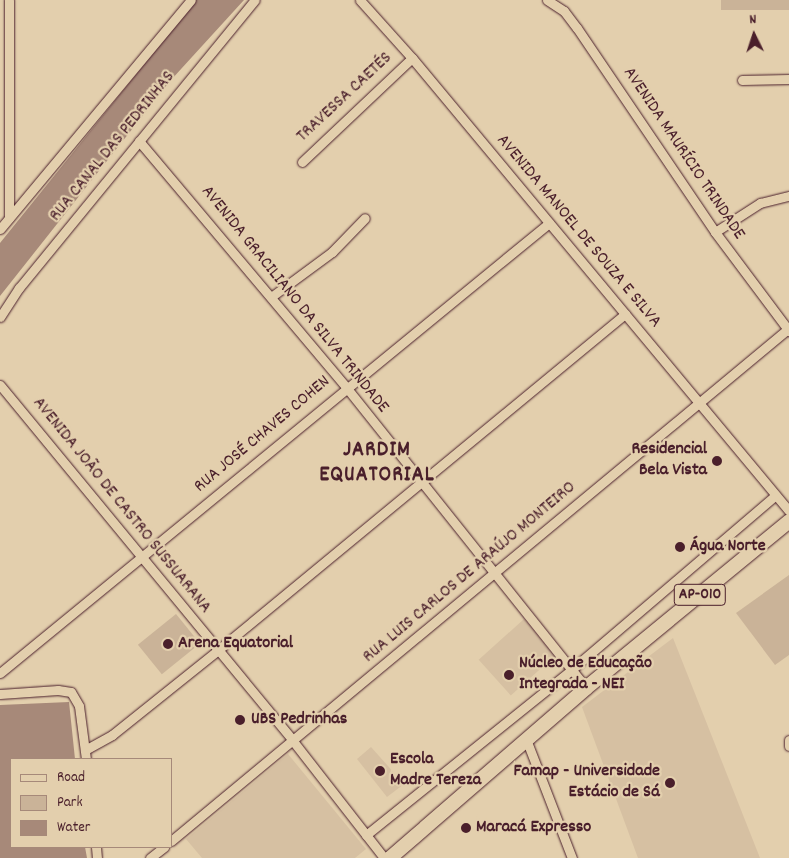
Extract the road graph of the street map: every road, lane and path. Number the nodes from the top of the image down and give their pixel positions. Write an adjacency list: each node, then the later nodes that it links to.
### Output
1 (10, 0): 9 (street)
2 (191, 0): 13 (street, RUA CANAL DAS PEDRINHAS)
3 (254, 0): 10 (street, RUA CANAL DAS PEDRINHAS)
4 (360, 0): 6 (street, AVENIDA MANOEL DE SOUZA E SILVA)
5 (547, 0): 17 (street, AVENIDA MAURÍCIO TRINDADE)
6 (412, 58): 11 (street, TRAVESSA CAETÉS); 15 (street, AVENIDA MANOEL DE SOUZA E SILVA)
7 (742, 80): 8 (street)
8 (789, 80)
9 (4, 102): 13 (street)
10 (139, 141): 18 (street, AVENIDA GRACILIANO DA SILVA TRINDADE); 20 (street, RUA CANAL DAS PEDRINHAS)
11 (302, 162)
12 (789, 196): 17 (street)
13 (9, 218): 16 (street, RUA CANAL DAS PEDRINHAS)
14 (365, 218): 18 (street)
15 (549, 223): 19 (street, AVENIDA MANOEL DE SOUZA E SILVA); 23 (street, RUA JOSÉ CHAVES COHEN)
16 (0, 229)
17 (715, 232): 21 (street, AVENIDA MAURÍCIO TRINDADE)
18 (271, 297): 23 (street, AVENIDA GRACILIANO DA SILVA TRINDADE)
19 (625, 314): 24 (street, AVENIDA MANOEL DE SOUZA E SILVA); 25 (street)
20 (0, 317)
21 (788, 330): 24 (street, RUA LUIS CARLOS DE ARAÚJO MONTEIRO)
22 (0, 385): 29 (street, AVENIDA JOÃO DE CASTRO SUSSUARANA)
23 (346, 387): 25 (street, AVENIDA GRACILIANO DA SILVA TRINDADE); 29 (street, RUA JOSÉ CHAVES COHEN)
24 (698, 401): 26 (street, AVENIDA MANOEL DE SOUZA E SILVA); 30 (street, RUA LUIS CARLOS DE ARAÚJO MONTEIRO)
25 (421, 484): 30 (street, AVENIDA GRACILIANO DA SILVA TRINDADE); 31 (street)
26 (775, 496): 27 (street, AVENIDA MANOEL DE SOUZA E SILVA); 32 (street)
27 (789, 511)
28 (789, 520): 34 (main road, AP-010)
29 (141, 559): 31 (street, AVENIDA JOÃO DE CASTRO SUSSUARANA); 33 (street, RUA JOSÉ CHAVES COHEN)
30 (495, 575): 32 (street, AVENIDA GRACILIANO DA SILVA TRINDADE); 37 (street, RUA LUIS CARLOS DE ARAÚJO MONTEIRO)
31 (218, 650): 37 (street, AVENIDA JOÃO DE CASTRO SUSSUARANA); 38 (street)
32 (571, 670): 34 (street, AVENIDA GRACILIANO DA SILVA TRINDADE); 39 (street)
33 (0, 673)
34 (586, 688): 36 (main road, AP-010)
35 (0, 694): 38 (street)
36 (526, 739): 44 (main road, AP-010); 45 (street)
37 (294, 742): 39 (street, AVENIDA JOÃO DE CASTRO SUSSUARANA); 40 (street, RUA LUIS CARLOS DE ARAÚJO MONTEIRO)
38 (86, 755)
39 (366, 835): 43 (street, AVENIDA JOÃO DE CASTRO SUSSUARANA)
40 (172, 840)
41 (163, 848): 42 (street)
42 (150, 858)
43 (384, 858)
44 (390, 858)
45 (572, 858)

